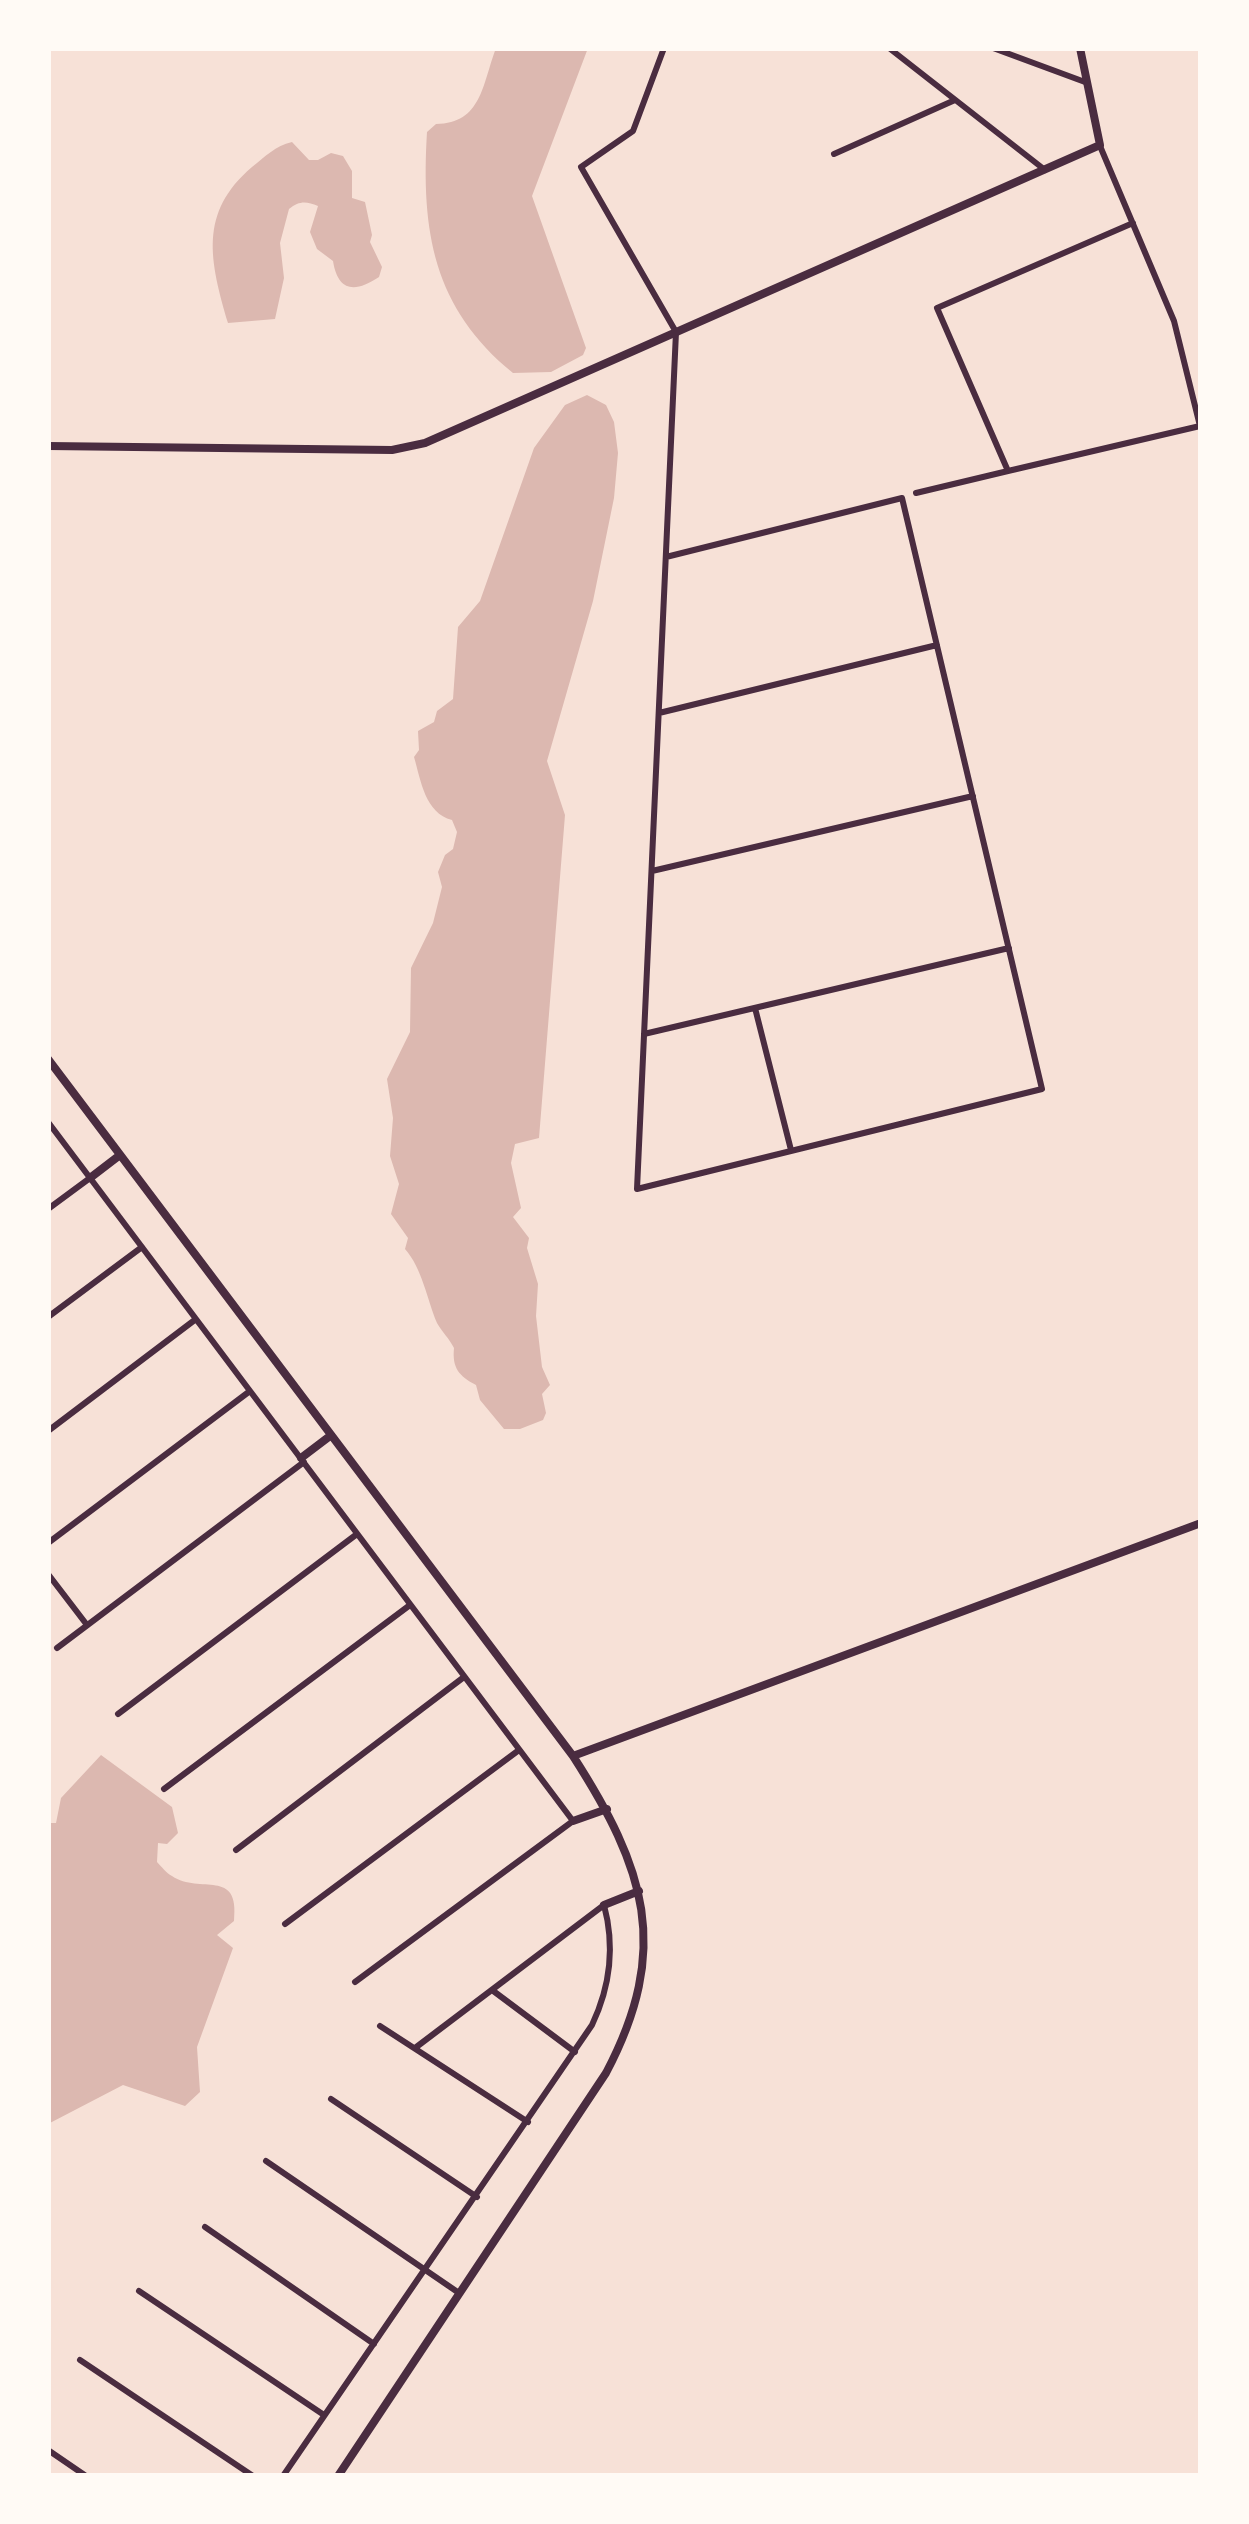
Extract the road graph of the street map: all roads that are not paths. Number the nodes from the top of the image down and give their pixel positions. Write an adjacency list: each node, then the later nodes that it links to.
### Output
1 (664, 48): 11 (street)
2 (890, 48): 6 (street)
3 (993, 48): 5 (street)
4 (1080, 48): 5 (street)
5 (1085, 82): 7 (street)
6 (955, 100): 8 (street); 9 (street)
7 (1100, 145): 9 (street); 10 (street)
8 (834, 154)
9 (1045, 170): 11 (street)
10 (1133, 223): 12 (street); 14 (street)
11 (676, 332): 13 (street); 16 (street)
12 (1200, 428): 14 (street)
13 (48, 446)
14 (1008, 471): 15 (street)
15 (916, 493)
16 (666, 557): 17 (street); 18 (street)
17 (937, 645): 18 (street); 19 (street)
18 (659, 713): 20 (street)
19 (973, 796): 20 (street); 21 (street)
20 (652, 871): 23 (street)
21 (1009, 948): 22 (street); 26 (street)
22 (754, 1008): 23 (street); 26 (street)
23 (644, 1034): 26 (street)
24 (48, 1059): 27 (street)
25 (48, 1122): 28 (street)
26 (791, 1151)
27 (120, 1155): 28 (street); 35 (street)
28 (90, 1178): 29 (street); 30 (street)
29 (48, 1209)
30 (142, 1247): 31 (street); 32 (street)
31 (48, 1318)
32 (196, 1319): 33 (street); 34 (street)
33 (250, 1391): 36 (street); 39 (street)
34 (48, 1430)
35 (330, 1436): 36 (street); 47 (street)
36 (302, 1460): 38 (street); 42 (street)
37 (1201, 1522): 47 (street)
38 (357, 1534): 41 (street); 45 (street)
39 (48, 1543)
40 (48, 1574): 42 (street)
41 (410, 1605): 44 (street); 48 (street)
42 (87, 1625): 43 (street)
43 (57, 1648)
44 (464, 1677): 46 (street); 51 (street)
45 (118, 1714)
46 (520, 1750): 50 (street); 54 (street)
47 (572, 1756): 49 (street)
48 (164, 1789)
49 (607, 1809): 50 (street); 52 (street)
50 (573, 1821): 55 (street)
51 (236, 1850)
52 (639, 1891): 53 (street); 67 (street)
53 (604, 1905): 56 (street); 59 (street)
54 (285, 1924)
55 (355, 1982)
56 (491, 1990): 58 (street); 59 (street)
57 (380, 2026): 58 (street)
58 (415, 2048): 61 (street)
59 (575, 2052): 61 (street)
60 (331, 2098): 63 (street)
61 (528, 2122): 63 (street)
62 (266, 2161): 65 (street)
63 (477, 2197): 65 (street)
64 (205, 2227): 68 (street)
65 (425, 2271): 67 (street); 68 (street)
66 (139, 2291): 70 (street)
67 (459, 2293): 75 (street)
68 (374, 2344): 70 (street)
69 (80, 2360): 73 (street)
70 (324, 2415): 74 (street)
71 (48, 2450): 72 (street)
72 (86, 2476)
73 (253, 2476)
74 (283, 2476)
75 (338, 2476)

